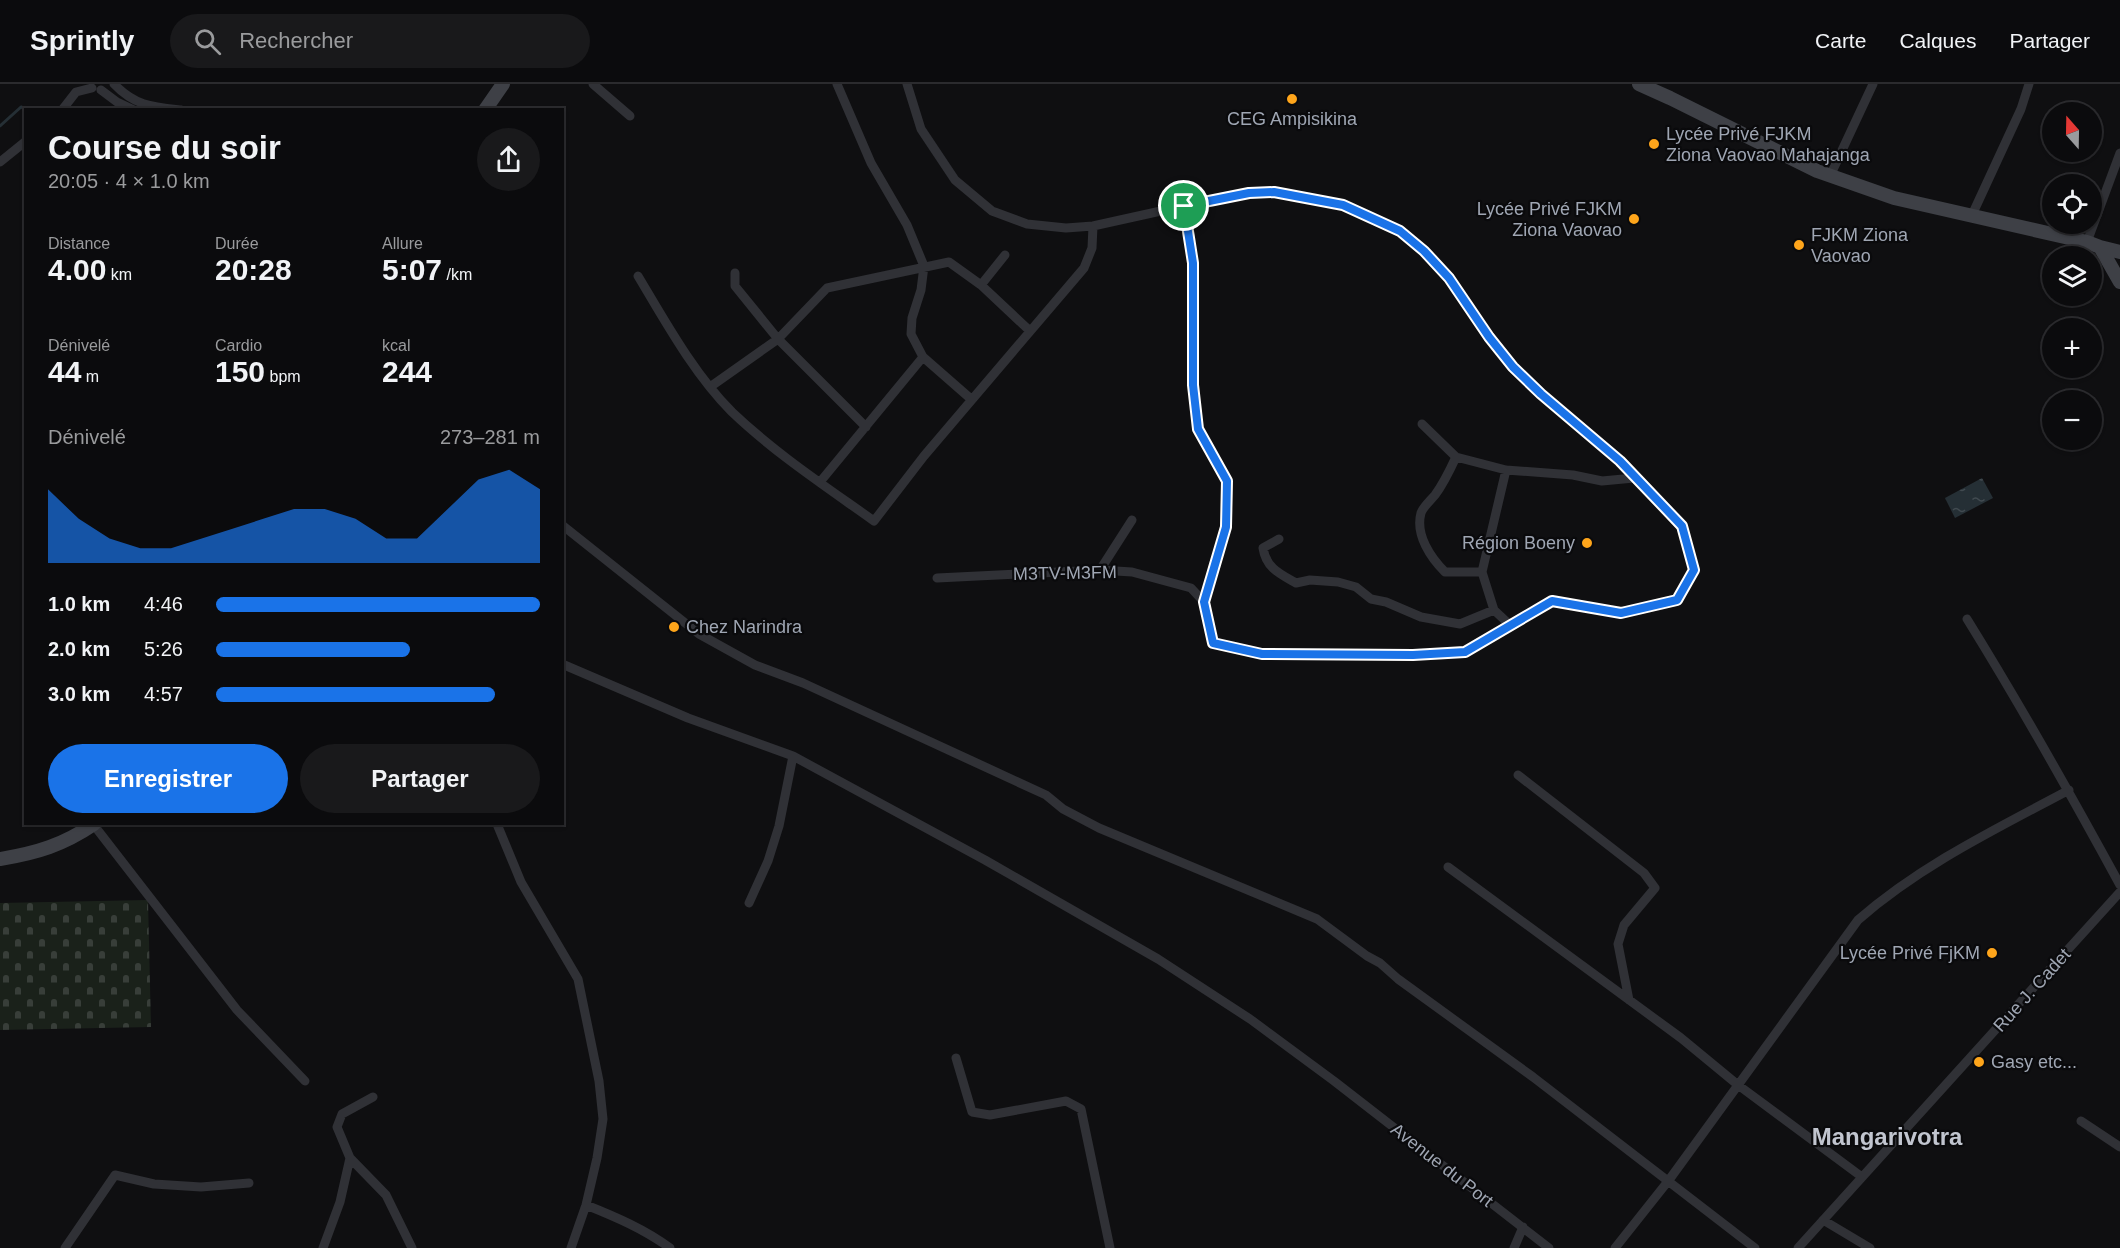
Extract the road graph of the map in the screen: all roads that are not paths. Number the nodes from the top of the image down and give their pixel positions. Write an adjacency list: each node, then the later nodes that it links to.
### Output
1 (114, 84): 12 (street)
2 (503, 84): 13 (main road)
3 (593, 84): 14 (street)
4 (837, 84): 25 (street)
5 (907, 84): 21 (street)
6 (1639, 84): 18 (main road)
7 (1873, 84): 18 (street)
8 (2029, 84): 20 (street)
9 (98, 87): 10 (street); 11 (street)
10 (63, 108)
11 (130, 108)
12 (163, 108)
13 (486, 108)
14 (630, 116)
15 (24, 143): 17 (street)
16 (2120, 153): 22 (street)
17 (0, 162)
18 (1830, 176): 20 (main road)
19 (1184, 206): 21 (street); 39 (street); 47 (street)
20 (1972, 214): 22 (main road)
21 (1093, 226): 30 (street)
22 (2093, 244): 23 (main road); 28 (main road)
23 (2120, 252)
24 (1005, 255): 29 (street)
25 (924, 266): 29 (street); 31 (street); 32 (street)
26 (735, 273): 31 (street)
27 (638, 276): 33 (street)
28 (2120, 282)
29 (981, 285): 30 (street)
30 (1030, 331): 34 (street)
31 (778, 339): 33 (street); 36 (street)
32 (923, 357): 34 (street); 36 (street)
33 (710, 387): 40 (street)
34 (971, 399): 40 (street)
35 (1422, 424): 37 (street)
36 (866, 427): 40 (street)
37 (1456, 458): 38 (street); 45 (street)
38 (1506, 470): 39 (street); 45 (street)
39 (1634, 478): 50 (street)
40 (820, 482)
41 (1132, 520): 44 (street)
42 (564, 527): 72 (street)
43 (1279, 539): 48 (street)
44 (1100, 570): 46 (street, M3TV-M3FM); 47 (street, M3TV-M3FM)
45 (1482, 572): 48 (street)
46 (937, 578)
47 (1204, 602): 50 (street)
48 (1494, 610): 50 (street)
49 (1967, 619): 54 (street)
50 (1510, 625)
51 (564, 665): 52 (street, Avenue du Port)
52 (793, 756): 62 (street); 76 (street, Avenue du Port)
53 (1518, 775): 63 (street)
54 (2069, 790): 60 (street); 66 (street)
55 (92, 825): 58 (main road)
56 (95, 825): 65 (street)
57 (497, 825): 74 (street)
58 (0, 859)
59 (1448, 867): 63 (street)
60 (2120, 885)
61 (2120, 892): 71 (street, Rue J. Cadet)
62 (749, 903)
63 (1629, 1000): 66 (street)
64 (956, 1058): 82 (street)
65 (305, 1081)
66 (1738, 1085): 71 (street); 72 (street)
67 (373, 1096): 70 (street)
68 (2081, 1121): 69 (street)
69 (2120, 1148)
70 (350, 1158): 78 (street); 79 (street)
71 (1862, 1177): 75 (street, Rue J. Cadet)
72 (1669, 1180): 85 (street); 86 (street)
73 (249, 1183): 77 (street)
74 (586, 1206): 80 (street); 81 (street)
75 (1823, 1220): 87 (street, Rue J. Cadet); 88 (street)
76 (1523, 1227): 83 (street); 84 (street, Avenue du Port)
77 (65, 1248)
78 (322, 1248)
79 (412, 1248)
80 (571, 1248)
81 (669, 1248)
82 (1110, 1248)
83 (1514, 1248)
84 (1549, 1248)
85 (1615, 1248)
86 (1755, 1248)
87 (1798, 1248)
88 (1870, 1248)

